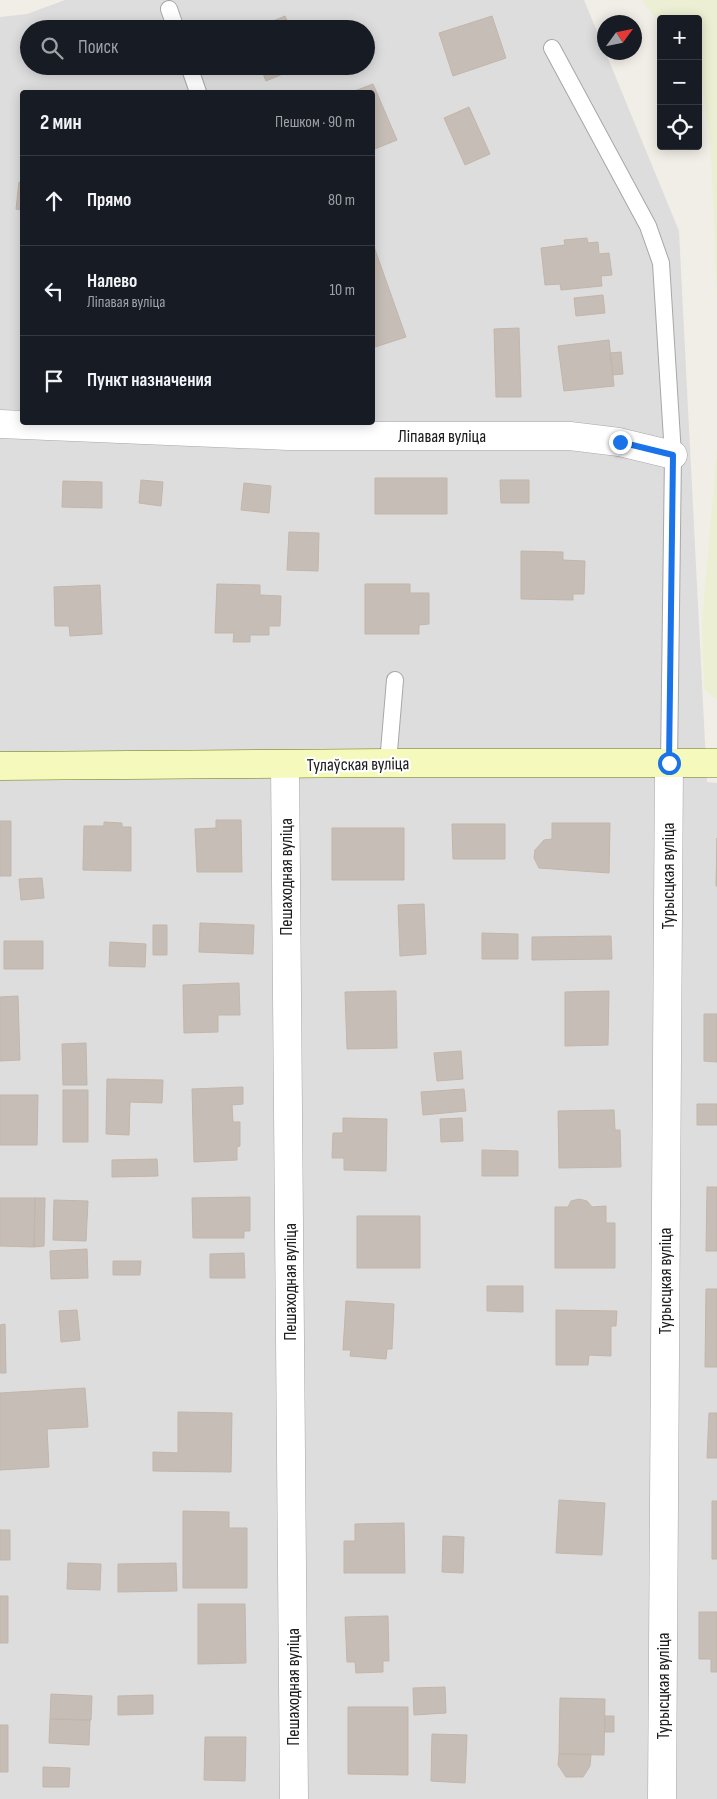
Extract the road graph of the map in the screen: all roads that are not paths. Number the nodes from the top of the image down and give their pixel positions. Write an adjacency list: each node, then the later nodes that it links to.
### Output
1 (169, 9): 2 (lane)
2 (173, 20)
3 (552, 48): 8 (lane)
4 (192, 75): 5 (lane)
5 (197, 90)
6 (105, 425): 7 (street, Ліпавая вуліца)
7 (287, 429): 8 (street, Ліпавая вуліца)
8 (673, 455): 11 (lane)
9 (395, 680): 10 (lane)
10 (388, 763): 11 (main road, Тулаўская вуліца); 13 (main road, Тулаўская вуліца)
11 (669, 763): 12 (main road, Тулаўская вуліца); 16 (street, Турысцкая вуліца)
12 (717, 763)
13 (285, 765): 14 (main road, Тулаўская вуліца); 15 (street, Пешаходная вуліца)
14 (0, 766)
15 (294, 1799)
16 (662, 1799)

